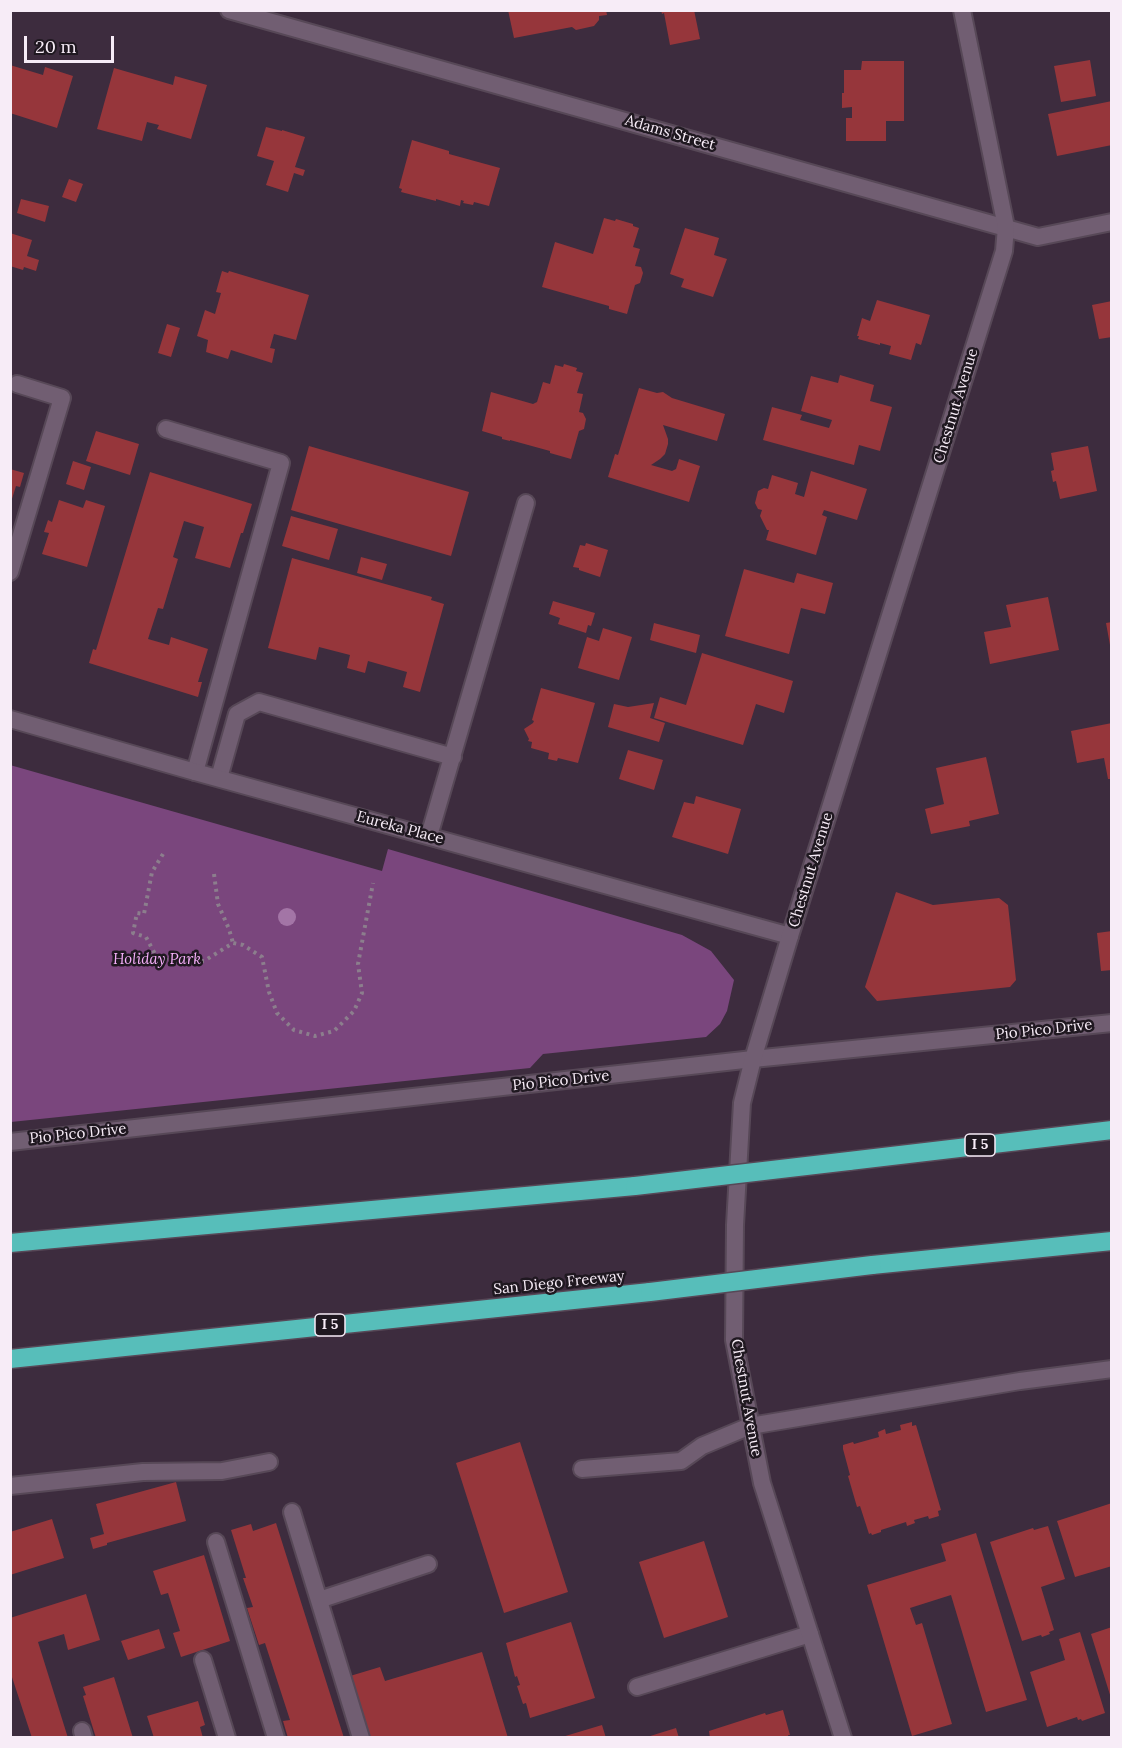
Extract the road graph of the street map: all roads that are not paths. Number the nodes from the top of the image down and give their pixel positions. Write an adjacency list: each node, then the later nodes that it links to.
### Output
1 (229, 10): 4 (street, Adams Street)
2 (962, 10): 4 (street, Chestnut Avenue)
3 (1112, 222): 4 (street, Adams Street)
4 (1006, 227): 14 (street, Chestnut Avenue)
5 (18, 384): 8 (street)
6 (166, 429): 11 (street)
7 (526, 503): 10 (street)
8 (10, 572)
9 (10, 719): 11 (street, Eureka Place)
10 (453, 757): 12 (street); 13 (street)
11 (195, 772): 12 (street, Eureka Place)
12 (219, 778): 13 (street, Eureka Place)
13 (429, 837): 14 (street, Eureka Place)
14 (790, 936): 16 (street, Chestnut Avenue)
15 (1112, 1023): 16 (street, Pio Pico Drive)
16 (753, 1059): 18 (street, Pio Pico Drive); 23 (street, Chestnut Avenue)
17 (1112, 1130): 20 (highway, I 5, bridge)
18 (10, 1142)
19 (1112, 1241): 21 (highway, San Diego Freeway / I 5, bridge)
20 (10, 1243)
21 (10, 1359)
22 (1112, 1369): 23 (street)
23 (750, 1426): 25 (street); 31 (street, Chestnut Avenue)
24 (269, 1462): 26 (street)
25 (582, 1469)
26 (10, 1486)
27 (292, 1512): 30 (street)
28 (216, 1542): 35 (street)
29 (428, 1564): 30 (street)
30 (319, 1600): 36 (street)
31 (810, 1634): 33 (street); 37 (street, Chestnut Avenue)
32 (203, 1660): 34 (street)
33 (637, 1687)
34 (227, 1737)
35 (276, 1737)
36 (361, 1737)
37 (843, 1737)

